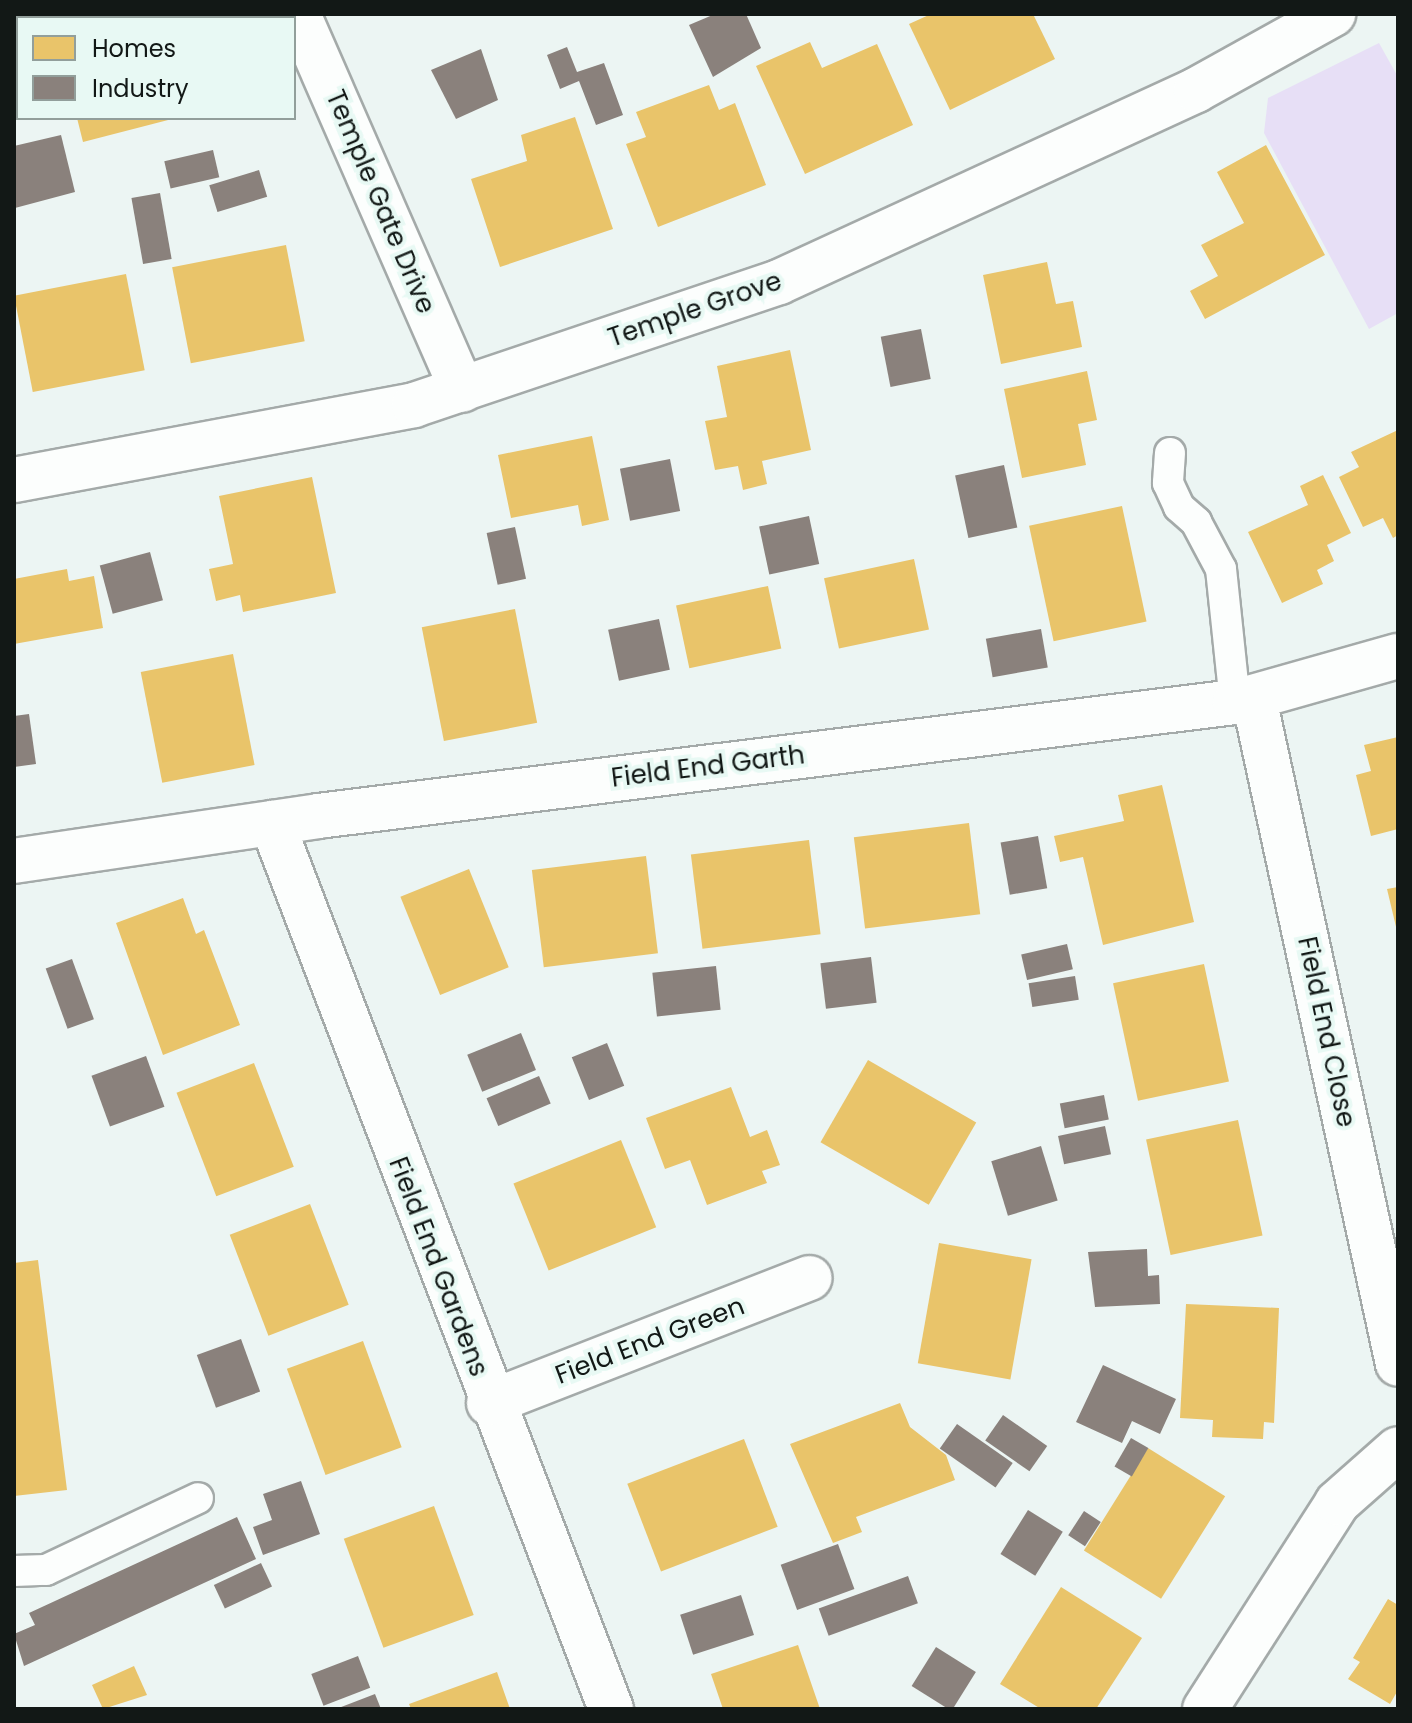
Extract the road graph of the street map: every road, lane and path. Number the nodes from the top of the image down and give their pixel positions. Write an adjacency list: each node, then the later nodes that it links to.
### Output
1 (298, 14): 3 (street, Temple Gate Drive)
2 (1333, 14): 3 (street, Temple Grove)
3 (462, 390): 5 (street, Temple Grove)
4 (1170, 453): 7 (lane)
5 (14, 480)
6 (1398, 656): 7 (street, Field End Garth)
7 (1244, 700): 8 (street, Field End Garth); 11 (street, Field End Close)
8 (272, 823): 9 (street, Field End Garth); 12 (street, Field End Gardens)
9 (14, 861)
10 (810, 1278): 12 (street, Field End Green)
11 (1398, 1364)
12 (489, 1403): 16 (street, Field End Gardens)
13 (1398, 1449): 17 (street)
14 (198, 1498): 15 (lane)
15 (14, 1571)
16 (611, 1709)
17 (1205, 1709)

